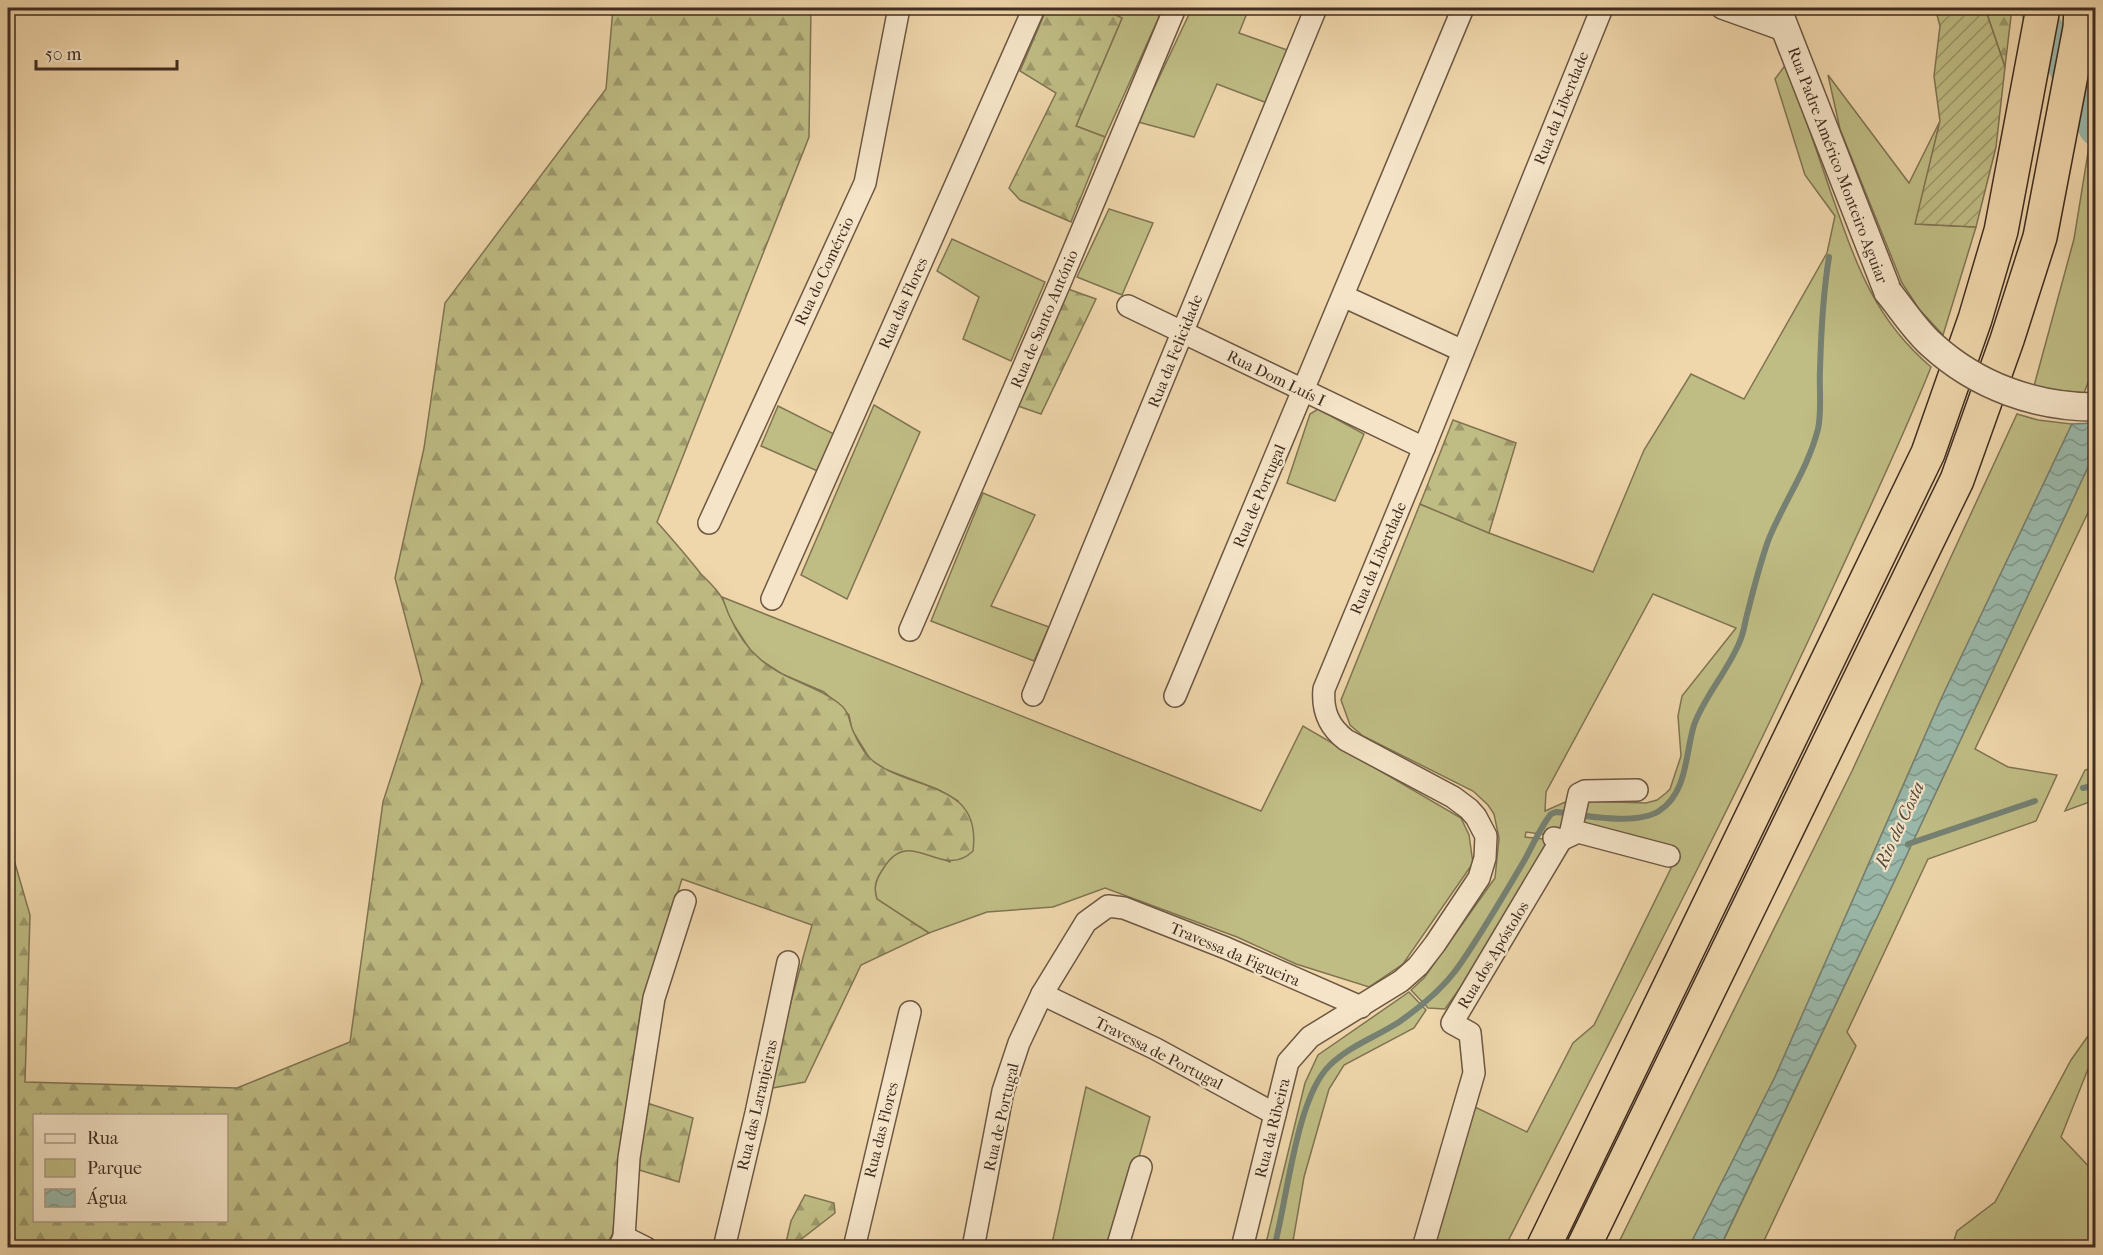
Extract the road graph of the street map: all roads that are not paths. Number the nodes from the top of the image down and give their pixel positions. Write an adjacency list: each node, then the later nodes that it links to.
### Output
1 (899, 8): 18 (street, Rua do Comércio)
2 (1034, 8): 19 (street, Rua das Flores)
3 (1175, 8): 20 (street, Rua de Santo António)
4 (1316, 8): 13 (street, Rua da Felicidade)
5 (1463, 8): 11 (street, Rua de Portugal)
6 (1602, 8): 14 (street, Rua da Liberdade)
7 (1722, 8): 10 (street)
8 (2043, 8): 42 (highway)
9 (2081, 8): 43 (highway)
10 (1782, 19): 16 (street, Rua Padre Américo Monteiro Aguiar, bridge)
11 (1343, 296): 14 (street); 15 (street, Rua de Portugal)
12 (1128, 306): 13 (street, Rua Dom Luís I)
13 (1182, 333): 15 (street, Rua Dom Luís I); 21 (street, Rua da Felicidade)
14 (1463, 351): 17 (street, Rua da Liberdade)
15 (1303, 391): 17 (street, Rua Dom Luís I); 22 (street, Rua de Portugal)
16 (2096, 407)
17 (1424, 448): 30 (street, Rua da Liberdade)
18 (710, 523)
19 (772, 599)
20 (910, 630)
21 (1033, 695)
22 (1175, 696)
23 (1637, 790): 24 (street)
24 (1565, 834): 25 (street); 41 (street, Rua dos Apóstolos)
25 (1668, 856)
26 (685, 901): 34 (street)
27 (1108, 906): 29 (street, Rua de Portugal); 30 (street, Travessa da Figueira)
28 (788, 962): 36 (street, Rua das Laranjeiras)
29 (1042, 994): 32 (street, Travessa de Portugal); 38 (street, Rua de Portugal)
30 (1360, 1007): 32 (street, Rua da Ribeira)
31 (910, 1012): 37 (street, Rua das Flores)
32 (1275, 1114): 40 (street, Rua da Ribeira)
33 (1141, 1167): 39 (street)
34 (621, 1242): 35 (street)
35 (646, 1248)
36 (724, 1248)
37 (854, 1248)
38 (973, 1248)
39 (1117, 1248)
40 (1242, 1248)
41 (1423, 1248)
42 (1543, 1248)
43 (1583, 1248)

